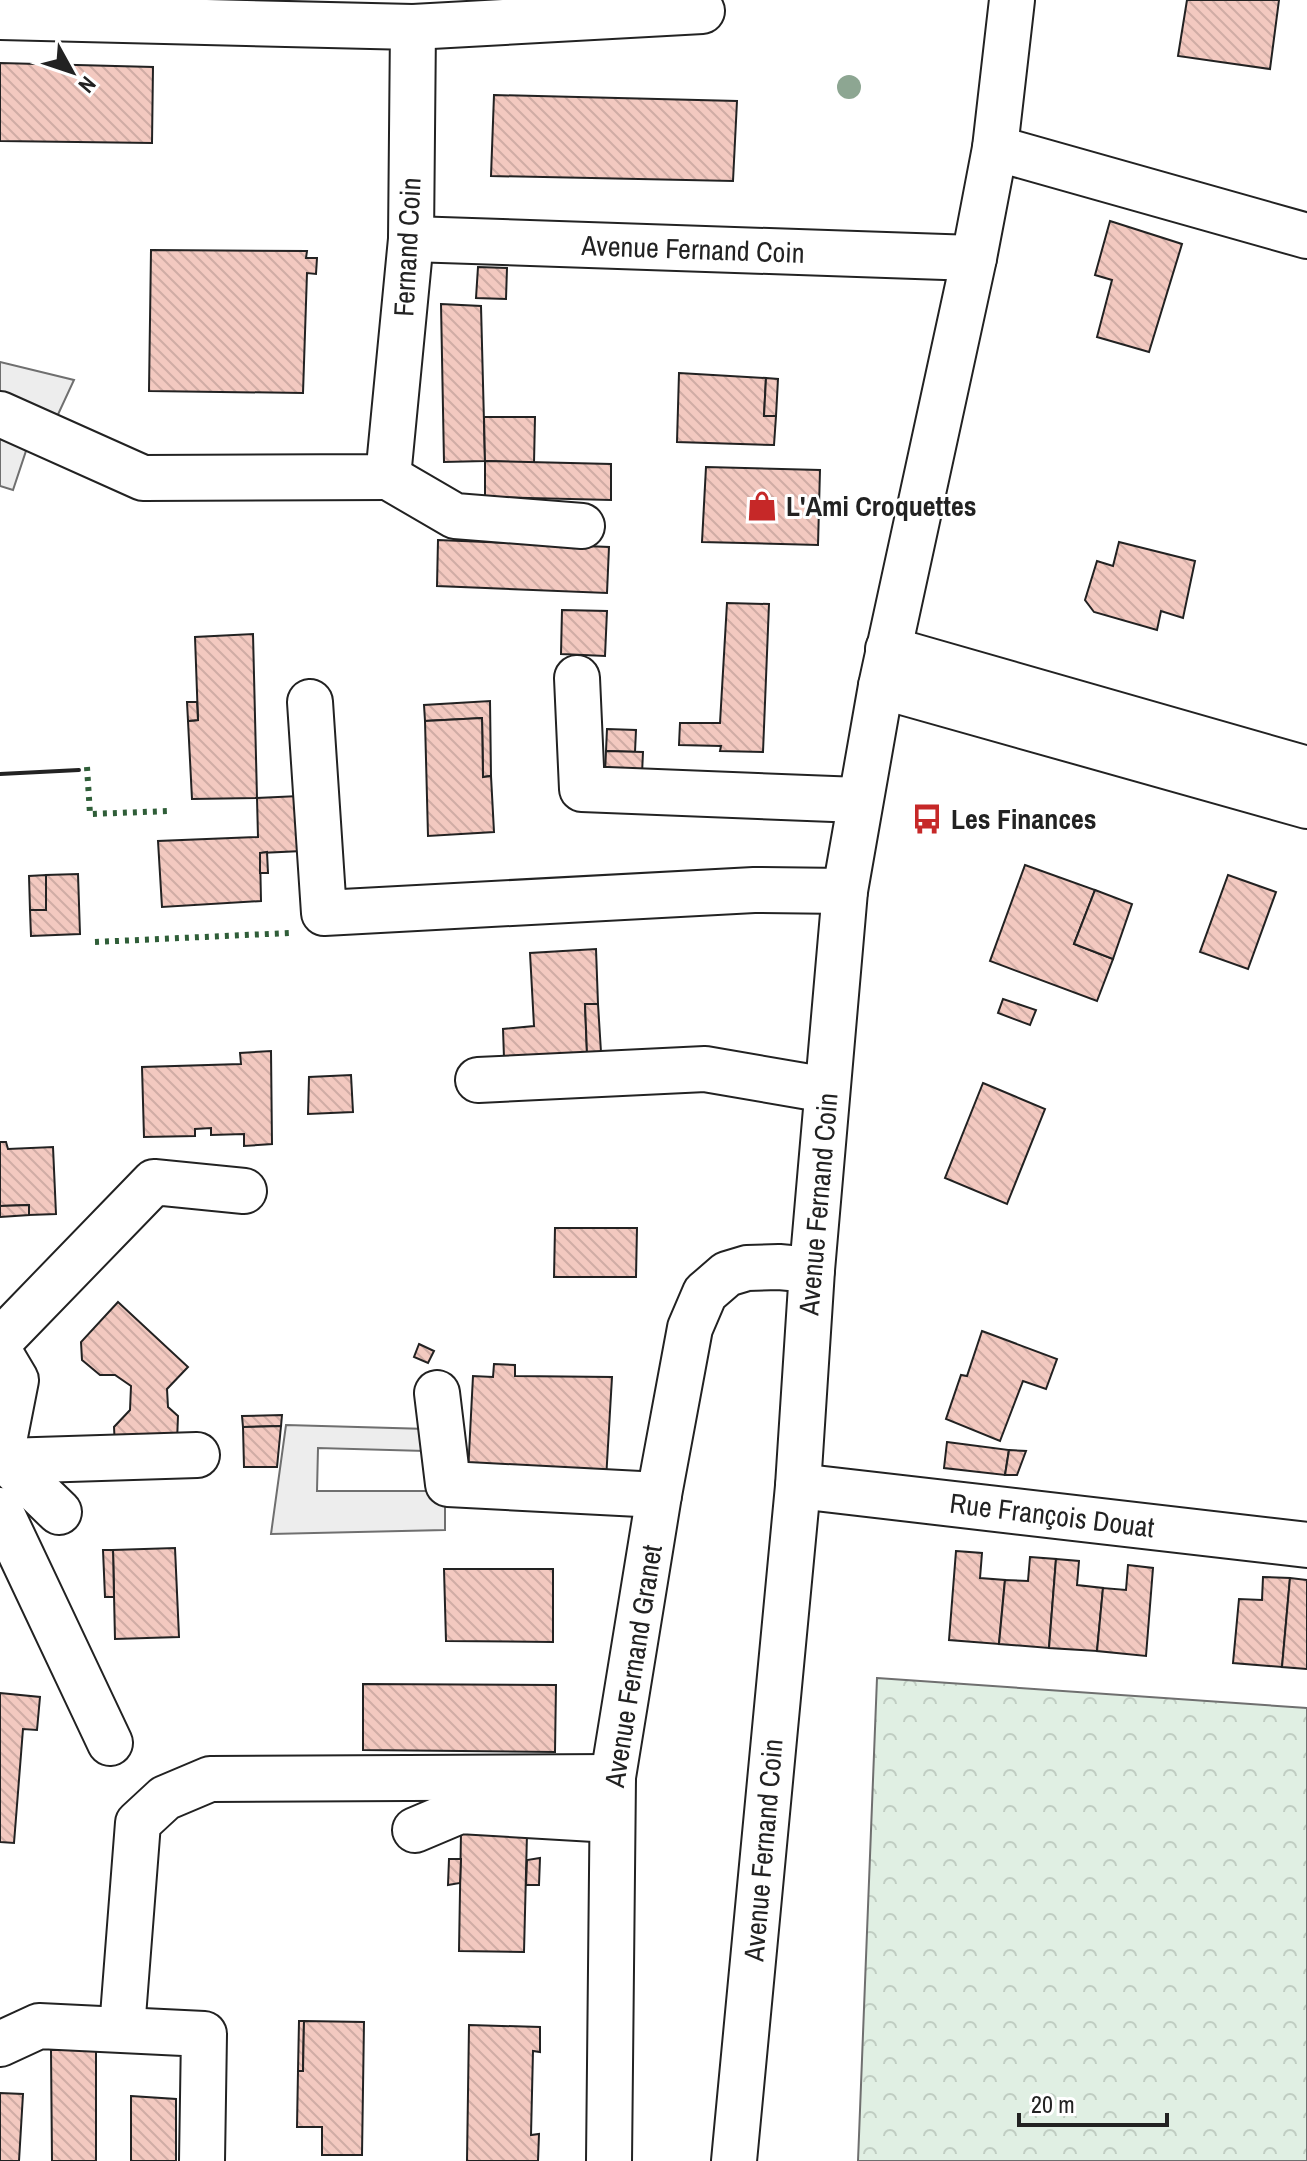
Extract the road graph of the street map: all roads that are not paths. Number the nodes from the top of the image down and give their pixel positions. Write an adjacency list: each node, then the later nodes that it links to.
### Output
1 (0, 0): 4 (street)
2 (1012, 0): 6 (street, Avenue Fernand Coin)
3 (702, 11): 5 (street)
4 (0, 17): 5 (street)
5 (413, 27): 8 (street, Fernand Coin)
6 (995, 148): 7 (street); 9 (street, Avenue Fernand Coin)
7 (1307, 236)
8 (411, 239): 9 (street, Avenue Fernand Coin); 11 (street, Fernand Coin)
9 (974, 258): 13 (street, Avenue Fernand Coin)
10 (0, 414): 11 (street)
11 (388, 477): 12 (street)
12 (582, 526)
13 (884, 667): 17 (street); 18 (street, Avenue Fernand Coin); 19 (street)
14 (577, 678): 18 (street)
15 (310, 702): 20 (street)
16 (1307, 736): 17 (street)
17 (1287, 764)
18 (859, 800): 20 (street, Avenue Fernand Coin)
19 (1307, 806)
20 (845, 891): 22 (street, Avenue Fernand Coin)
21 (478, 1080): 22 (street)
22 (827, 1090): 24 (street, Avenue Fernand Coin)
23 (244, 1191): 25 (street)
24 (812, 1270): 30 (street, Avenue Fernand Coin); 31 (street, Avenue Fernand Granet)
25 (0, 1341)
26 (0, 1353): 28 (street)
27 (437, 1393): 31 (street)
28 (2, 1452): 29 (street); 33 (street)
29 (197, 1455)
30 (798, 1486): 34 (street, Rue François Douat); 43 (street, Avenue Fernand Coin)
31 (659, 1495): 36 (street, Avenue Fernand Granet)
32 (0, 1510): 35 (street)
33 (59, 1512)
34 (1307, 1545)
35 (110, 1743)
36 (613, 1777): 37 (street, Avenue Fernand Granet); 39 (street)
37 (612, 1820): 38 (street); 42 (street, Avenue Fernand Granet)
38 (415, 1830)
39 (122, 2029): 40 (street); 41 (street)
40 (0, 2044)
41 (202, 2161)
42 (609, 2161)
43 (734, 2161)

